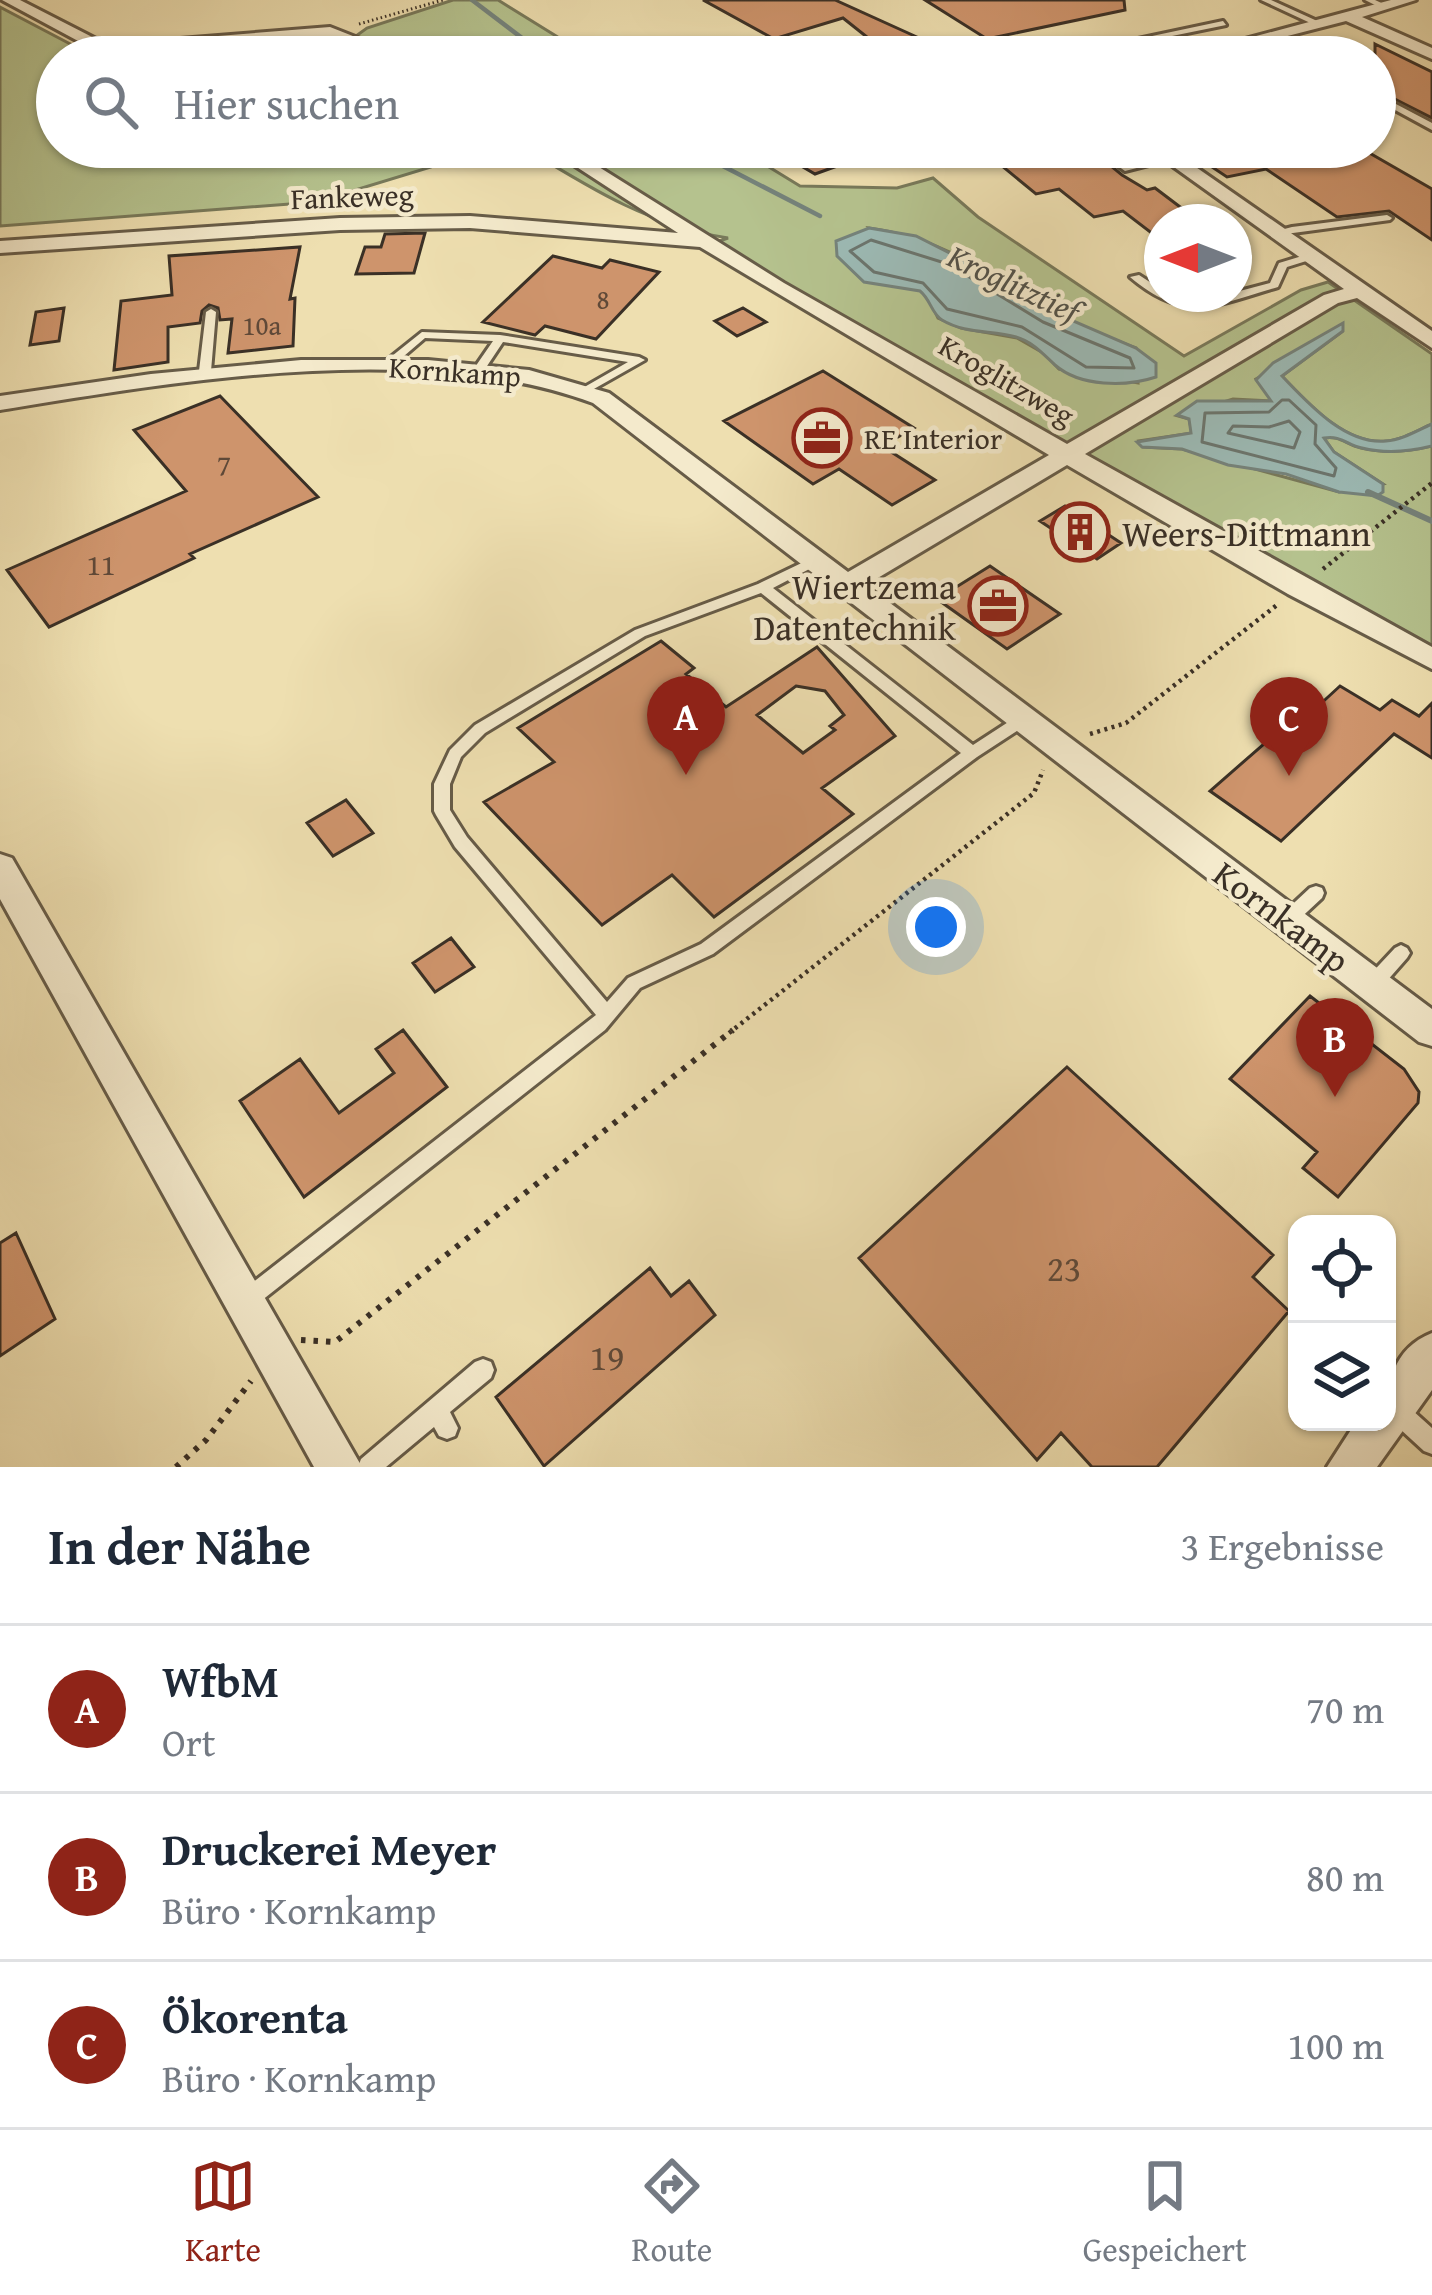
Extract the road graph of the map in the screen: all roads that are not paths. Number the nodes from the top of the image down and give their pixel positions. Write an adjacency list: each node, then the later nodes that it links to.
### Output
1 (9, 0): 9 (street)
2 (1265, 0): 8 (lane)
3 (1369, 0): 5 (lane)
4 (1409, 0): 5 (street)
5 (1386, 7): 6 (street)
6 (1352, 18): 8 (street); 14 (street)
7 (1223, 23): 12 (lane)
8 (1322, 25): 13 (street)
9 (71, 36)
10 (268, 36): 11 (street)
11 (341, 36)
12 (1160, 36)
13 (1276, 36)
14 (1392, 36)
15 (1396, 38): 16 (street)
16 (1432, 54)
17 (1396, 107): 18 (lane)
18 (1432, 127)
19 (588, 168): 23 (street, Kroglitzweg)
20 (1185, 168): 22 (street)
21 (1387, 218): 22 (lane)
22 (1278, 232): 25 (street)
23 (705, 242): 24 (street, Fankeweg); 36 (street, Kroglitzweg)
24 (0, 247)
25 (1312, 256): 26 (lane); 27 (street)
26 (1136, 277)
27 (1361, 291): 30 (street); 36 (street)
28 (212, 312): 33 (lane)
29 (500, 338): 31 (lane); 32 (lane); 34 (lane)
30 (1432, 340)
31 (386, 366): 32 (street, Kornkamp); 33 (street, Kornkamp)
32 (479, 370): 34 (street, Kornkamp)
33 (205, 371): 35 (street, Kornkamp)
34 (585, 391): 37 (street, Kornkamp)
35 (0, 403)
36 (1069, 454): 38 (street); 40 (street, Kroglitzweg)
37 (812, 562): 38 (street, Kornkamp); 39 (lane)
38 (844, 586): 41 (street, Kornkamp)
39 (764, 587): 42 (lane); 48 (lane)
40 (1432, 659)
41 (1021, 721): 42 (lane); 45 (street, Kornkamp)
42 (972, 753): 48 (lane)
43 (0, 868): 50 (street)
44 (1316, 893): 45 (lane)
45 (1287, 920): 47 (street, Kornkamp)
46 (1401, 953): 47 (lane)
47 (1372, 985): 49 (street, Kornkamp)
48 (607, 1015): 50 (lane)
49 (1432, 1030)
50 (244, 1301): 57 (street)
51 (1432, 1354): 53 (street)
52 (483, 1370): 58 (lane)
53 (1396, 1404)
54 (1396, 1420): 56 (lane)
55 (1376, 1431): 59 (street)
56 (1432, 1443)
57 (339, 1467)
58 (369, 1467)
59 (1350, 1467)

